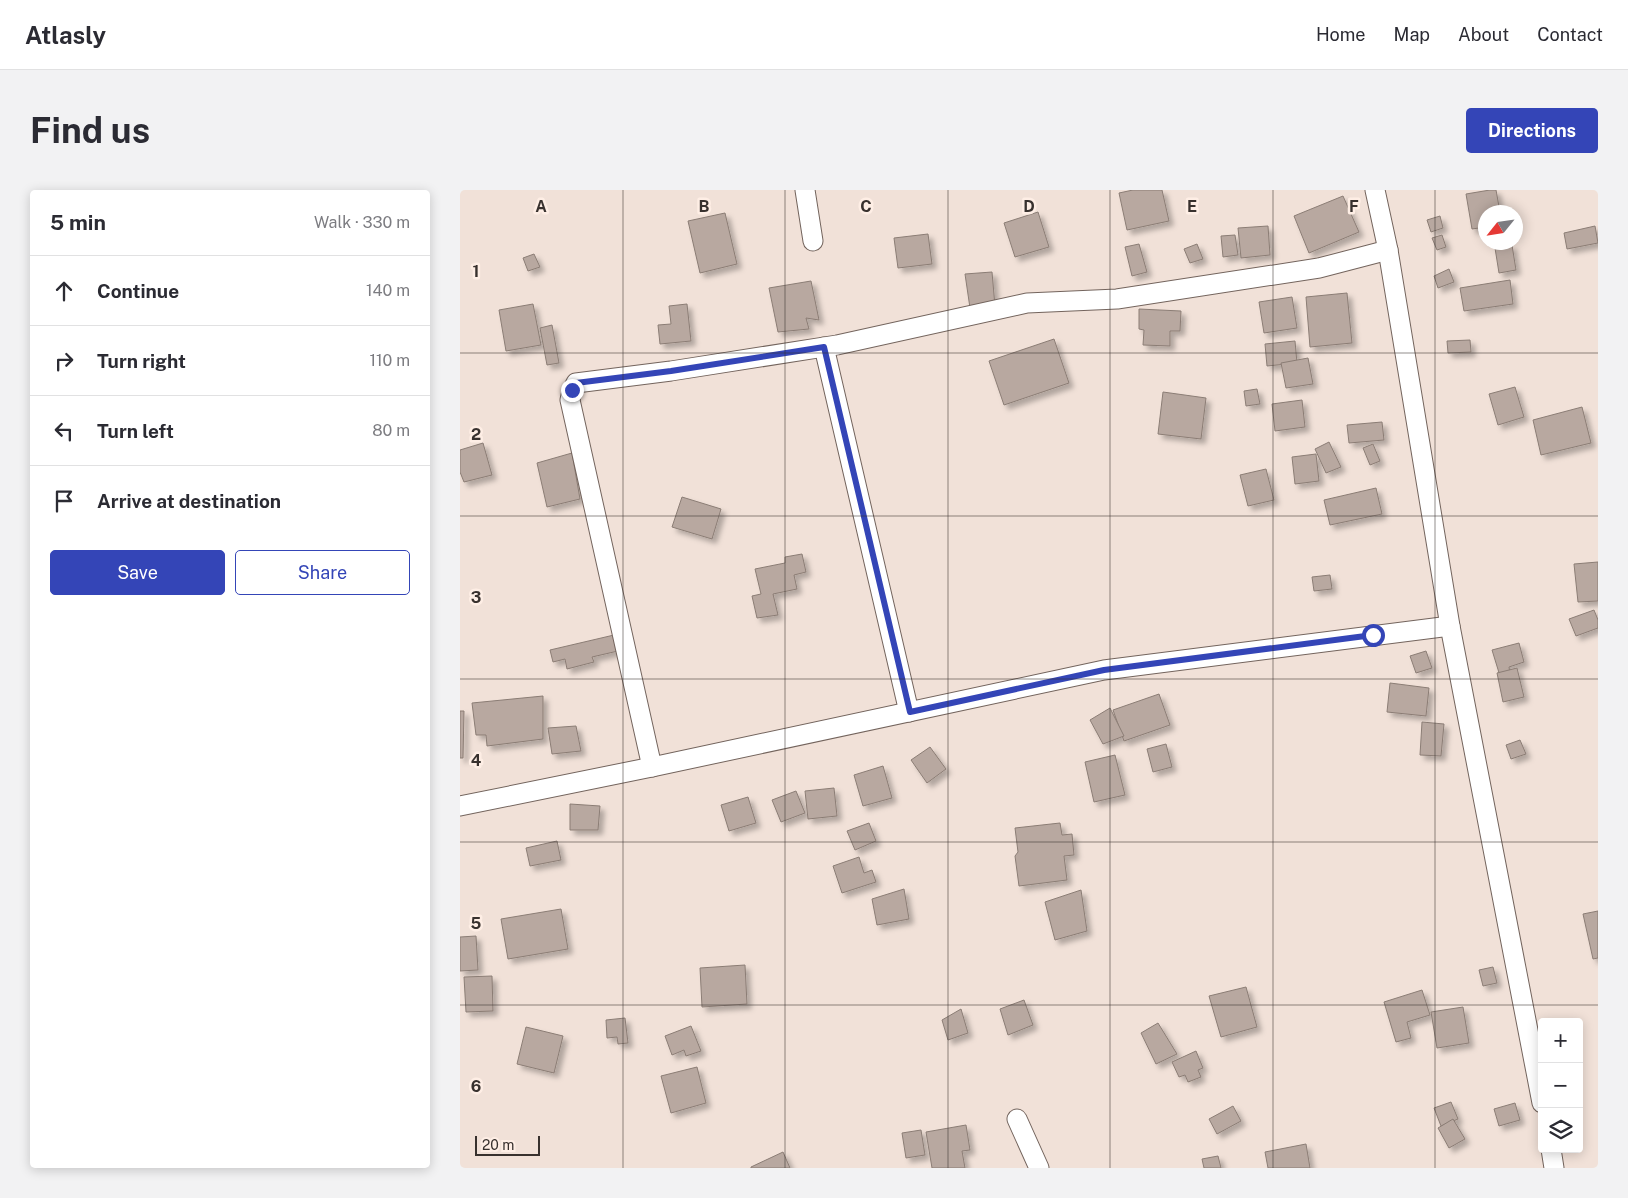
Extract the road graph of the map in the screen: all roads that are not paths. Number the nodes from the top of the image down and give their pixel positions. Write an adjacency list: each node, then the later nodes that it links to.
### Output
1 (805, 190): 3 (street)
2 (1375, 190): 4 (street)
3 (812, 241)
4 (1388, 250): 5 (street); 6 (street)
5 (824, 347): 7 (street); 8 (street)
6 (1450, 626): 7 (street); 10 (street)
7 (910, 712): 8 (street)
8 (652, 767): 9 (street)
9 (460, 806)
10 (1538, 1082)
11 (1017, 1119): 13 (street)
12 (1552, 1153): 14 (street)
13 (1039, 1168)
14 (1554, 1168)

